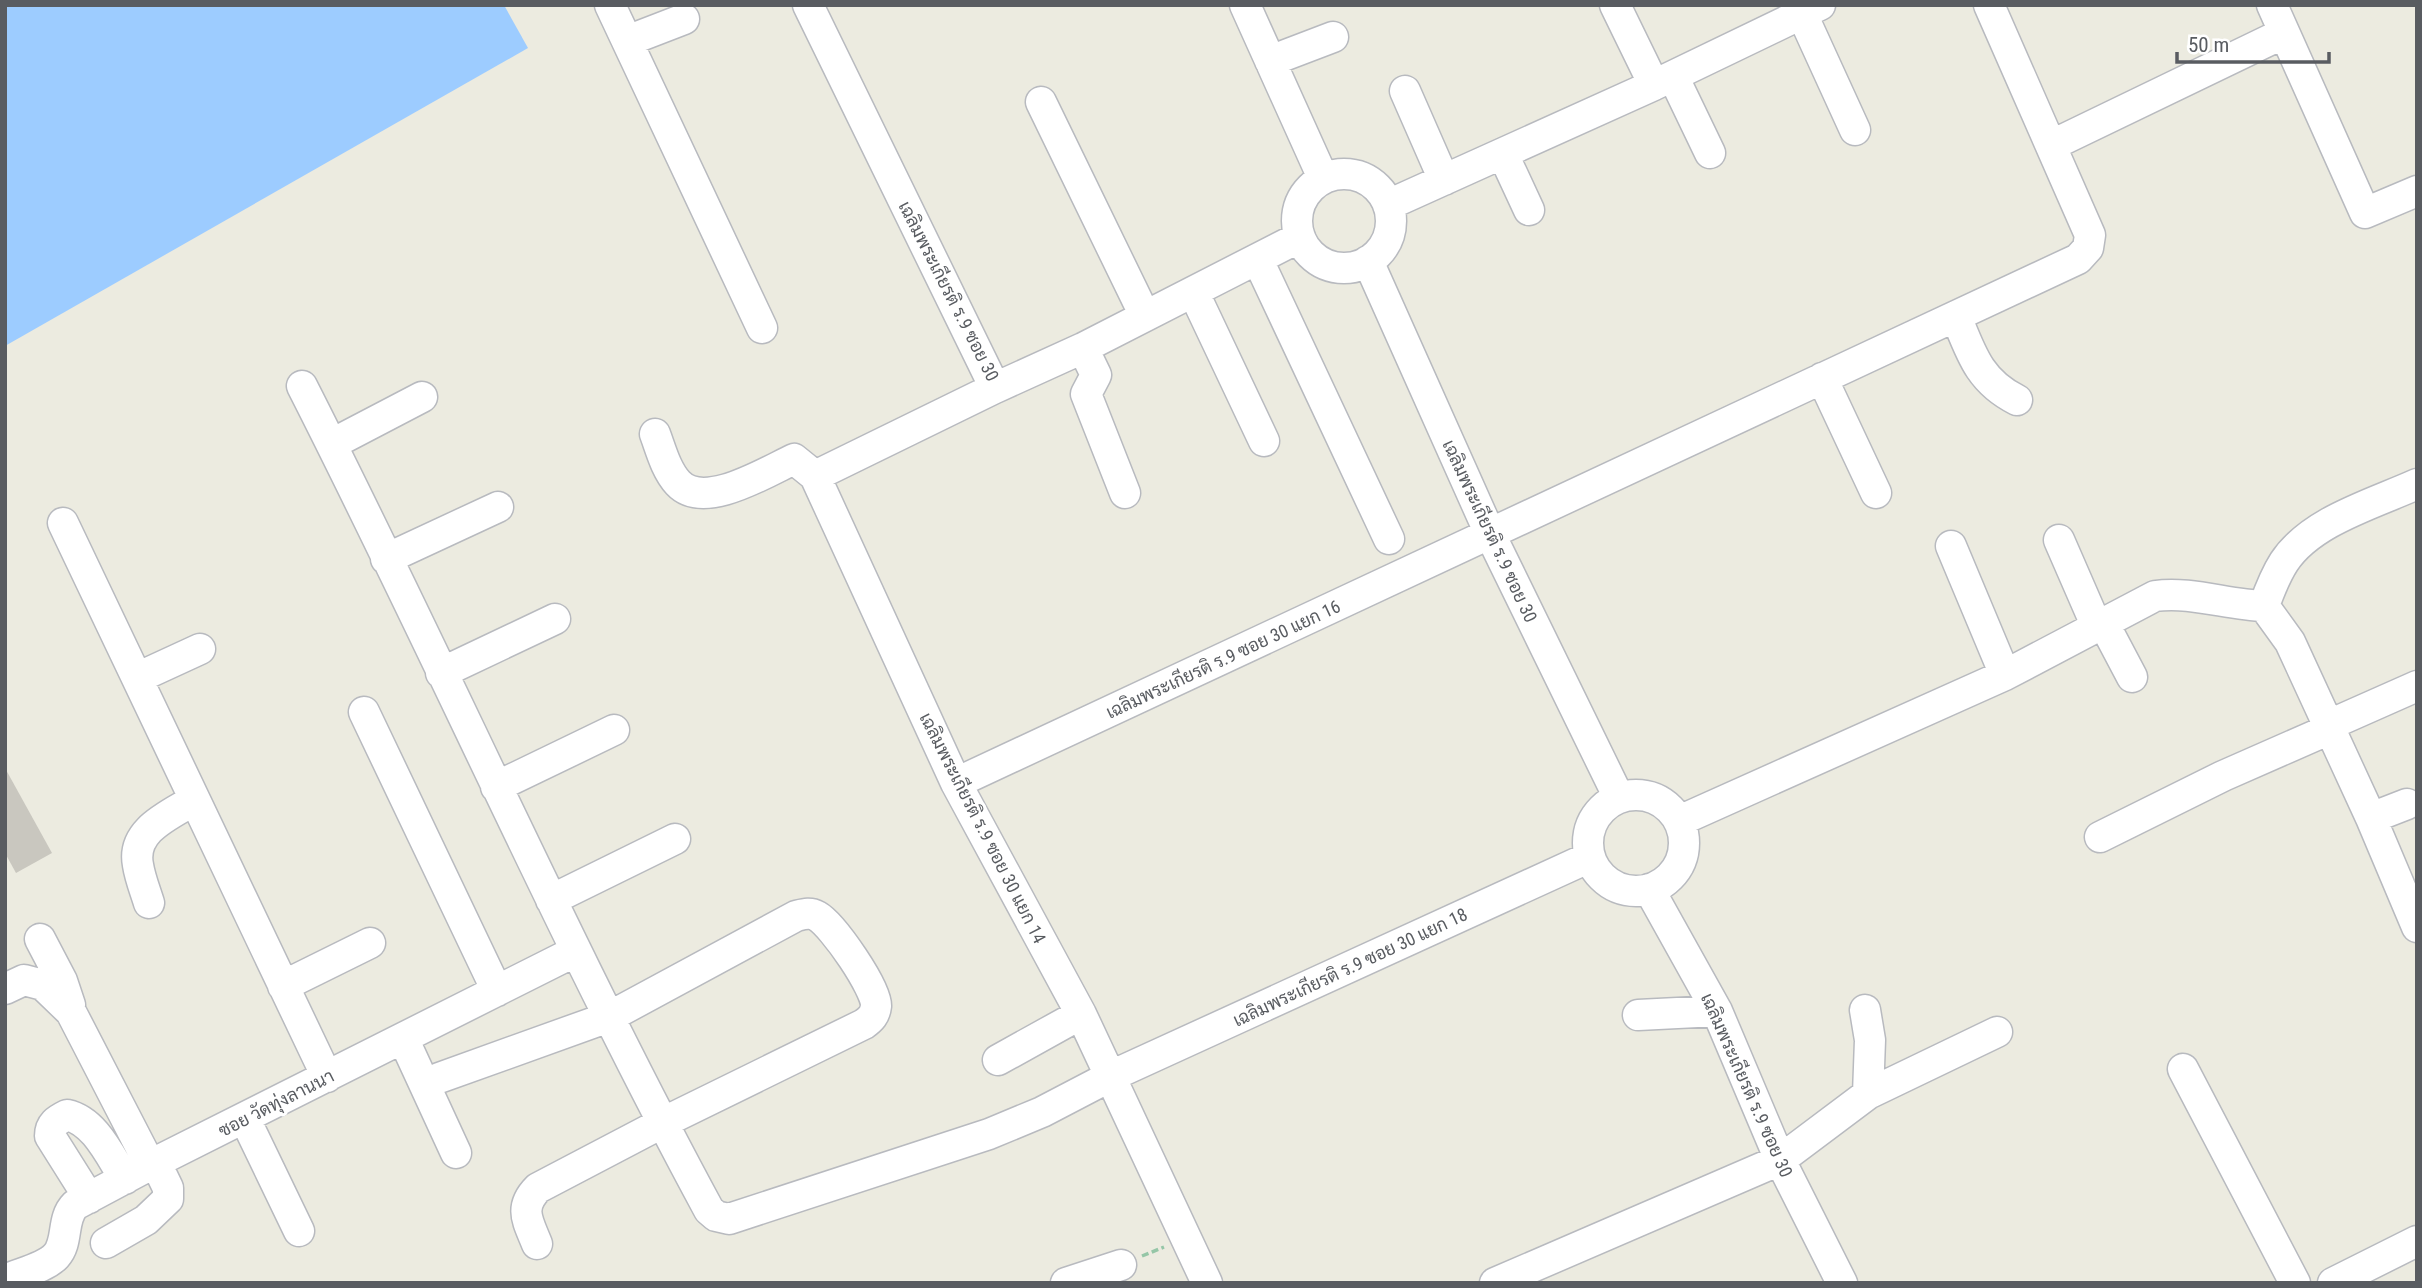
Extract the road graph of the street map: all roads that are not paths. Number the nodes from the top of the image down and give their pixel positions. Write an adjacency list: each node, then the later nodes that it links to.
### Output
1 (610, 5): 11 (street)
2 (808, 5): 35 (street, เฉลิมพระเกียรติ ร.9 ซอย 30)
3 (1245, 5): 12 (street)
4 (1615, 5): 13 (street)
5 (1989, 5): 17 (street)
6 (2272, 5): 9 (street)
7 (1811, 9): 13 (street); 16 (street)
8 (684, 19): 11 (street)
9 (2284, 33): 17 (street); 22 (street)
10 (1333, 37): 12 (street)
11 (627, 41): 31 (street)
12 (1270, 61): 20 (street)
13 (1663, 80): 18 (street); 19 (street)
14 (1405, 90): 21 (street)
15 (1041, 102): 29 (street)
16 (1855, 130)
17 (2052, 145): 30 (street, เฉลิมพระเกียรติ ร.9 ซอย 30 แยก 16)
18 (1710, 153)
19 (1503, 154): 21 (street); 24 (street)
20 (1323, 178): 23 (street); 25 (street)
21 (1444, 180): 23 (street)
22 (2417, 191)
23 (1388, 205): 27 (street)
24 (1529, 210)
25 (1300, 237): 26 (street, เฉลิมพระเกียรติ ร.9 ซอย 30); 27 (street)
26 (1258, 260): 28 (street, เฉลิมพระเกียรติ ร.9 ซอย 30); 48 (street)
27 (1368, 261): 47 (street, เฉลิมพระเกียรติ ร.9 ซอย 30)
28 (1194, 293): 29 (street, เฉลิมพระเกียรติ ร.9 ซอย 30); 39 (street)
29 (1145, 316): 32 (street, เฉลิมพระเกียรติ ร.9 ซอย 30)
30 (1956, 316): 33 (street, เฉลิมพระเกียรติ ร.9 ซอย 30 แยก 16); 37 (street)
31 (762, 328)
32 (1083, 348): 35 (street, เฉลิมพระเกียรติ ร.9 ซอย 30); 43 (street)
33 (1822, 378): 44 (street); 47 (street, เฉลิมพระเกียรติ ร.9 ซอย 30 แยก 16)
34 (302, 386): 40 (street, เฉลิมพระเกียรติ ร.9 ซอย 30 แยก 18)
35 (995, 387): 41 (street)
36 (422, 397): 40 (street)
37 (2017, 400)
38 (655, 434): 41 (street)
39 (1264, 441)
40 (332, 444): 51 (street, เฉลิมพระเกียรติ ร.9 ซอย 30 แยก 18)
41 (815, 476): 64 (street, เฉลิมพระเกียรติ ร.9 ซอย 30 แยก 14)
42 (2417, 484): 52 (street)
43 (1125, 492)
44 (1877, 493)
45 (498, 507): 51 (street)
46 (63, 523): 59 (street)
47 (1490, 534): 64 (street, เฉลิมพระเกียรติ ร.9 ซอย 30 แยก 16); 66 (street, เฉลิมพระเกียรติ ร.9 ซอย 30)
48 (1390, 539)
49 (2059, 540): 54 (street)
50 (1951, 546): 57 (street)
51 (386, 559): 56 (street, เฉลิมพระเกียรติ ร.9 ซอย 30 แยก 18)
52 (2264, 606): 54 (street); 62 (street)
53 (555, 619): 56 (street)
54 (2099, 623): 57 (street); 58 (street)
55 (200, 649): 59 (street)
56 (441, 673): 65 (street, เฉลิมพระเกียรติ ร.9 ซอย 30 แยก 18)
57 (2005, 675): 70 (street)
58 (2132, 677)
59 (137, 678): 67 (street)
60 (2417, 686): 62 (street)
61 (364, 712): 84 (street)
62 (2329, 727): 69 (street); 71 (street)
63 (614, 730): 65 (street)
64 (956, 783): 88 (street, เฉลิมพระเกียรติ ร.9 ซอย 30 แยก 14)
65 (496, 787): 76 (street, เฉลิมพระเกียรติ ร.9 ซอย 30 แยก 18)
66 (1619, 798): 70 (street); 73 (street)
67 (194, 800): 77 (street); 82 (street)
68 (2407, 804): 69 (street)
69 (2371, 818): 74 (street)
70 (1679, 821): 75 (street)
71 (2101, 837)
72 (675, 839): 76 (street)
73 (1590, 857): 75 (street); 95 (street, เฉลิมพระเกียรติ ร.9 ซอย 30 แยก 18)
74 (2408, 884): 78 (street)
75 (1649, 889): 85 (street, เฉลิมพระเกียรติ ร.9 ซอย 30)
76 (551, 900): 81 (street, เฉลิมพระเกียรติ ร.9 ซอย 30 แยก 18)
77 (149, 903)
78 (2417, 927)
79 (40, 939): 87 (street)
80 (370, 943): 82 (street)
81 (576, 951): 84 (street, ซอย วัดทุ่งลานนา); 90 (street, เฉลิมพระเกียรติ ร.9 ซอย 30 แยก 18)
82 (283, 986): 96 (street)
83 (5, 989): 87 (street)
84 (497, 990): 92 (street, ซอย วัดทุ่งลานนา)
85 (1717, 1010): 89 (street); 102 (street, เฉลิมพระเกียรติ ร.9 ซอย 30)
86 (1865, 1010): 98 (street)
87 (71, 1012): 103 (street)
88 (1081, 1014): 93 (street); 95 (street, เฉลิมพระเกียรติ ร.9 ซอย 30 แยก 14)
89 (1638, 1015)
90 (609, 1017): 97 (street); 100 (street, เฉลิมพระเกียรติ ร.9 ซอย 30 แยก 18); 100 (street)
91 (1997, 1032): 98 (street)
92 (403, 1038): 96 (street, ซอย วัดทุ่งลานนา); 101 (street)
93 (998, 1060)
94 (2183, 1069): 115 (street)
95 (1111, 1076): 100 (street, เฉลิมพระเกียรติ ร.9 ซอย 30 แยก 18); 112 (street, เฉลิมพระเกียรติ ร.9 ซอย 30 แยก 14)
96 (327, 1077): 99 (street, ซอย วัดทุ่งลานนา)
97 (439, 1078)
98 (1868, 1094): 102 (street)
99 (245, 1118): 103 (street, ซอย วัดทุ่งลานนา); 105 (street)
100 (662, 1123): 108 (street)
101 (456, 1153)
102 (1780, 1160): 113 (street); 114 (street, เฉลิมพระเกียรติ ร.9 ซอย 30)
103 (144, 1169): 104 (street, ซอย วัดทุ่งลานนา); 104 (street); 107 (street)
104 (89, 1198): 110 (street, ซอย วัดทุ่งลานนา)
105 (299, 1231)
106 (2417, 1241): 116 (street)
107 (106, 1242)
108 (537, 1244)
109 (1121, 1265): 111 (street)
110 (5, 1280)
111 (1066, 1283)
112 (1207, 1283)
113 (1495, 1283)
114 (1842, 1283)
115 (2295, 1283)
116 (2333, 1283)

